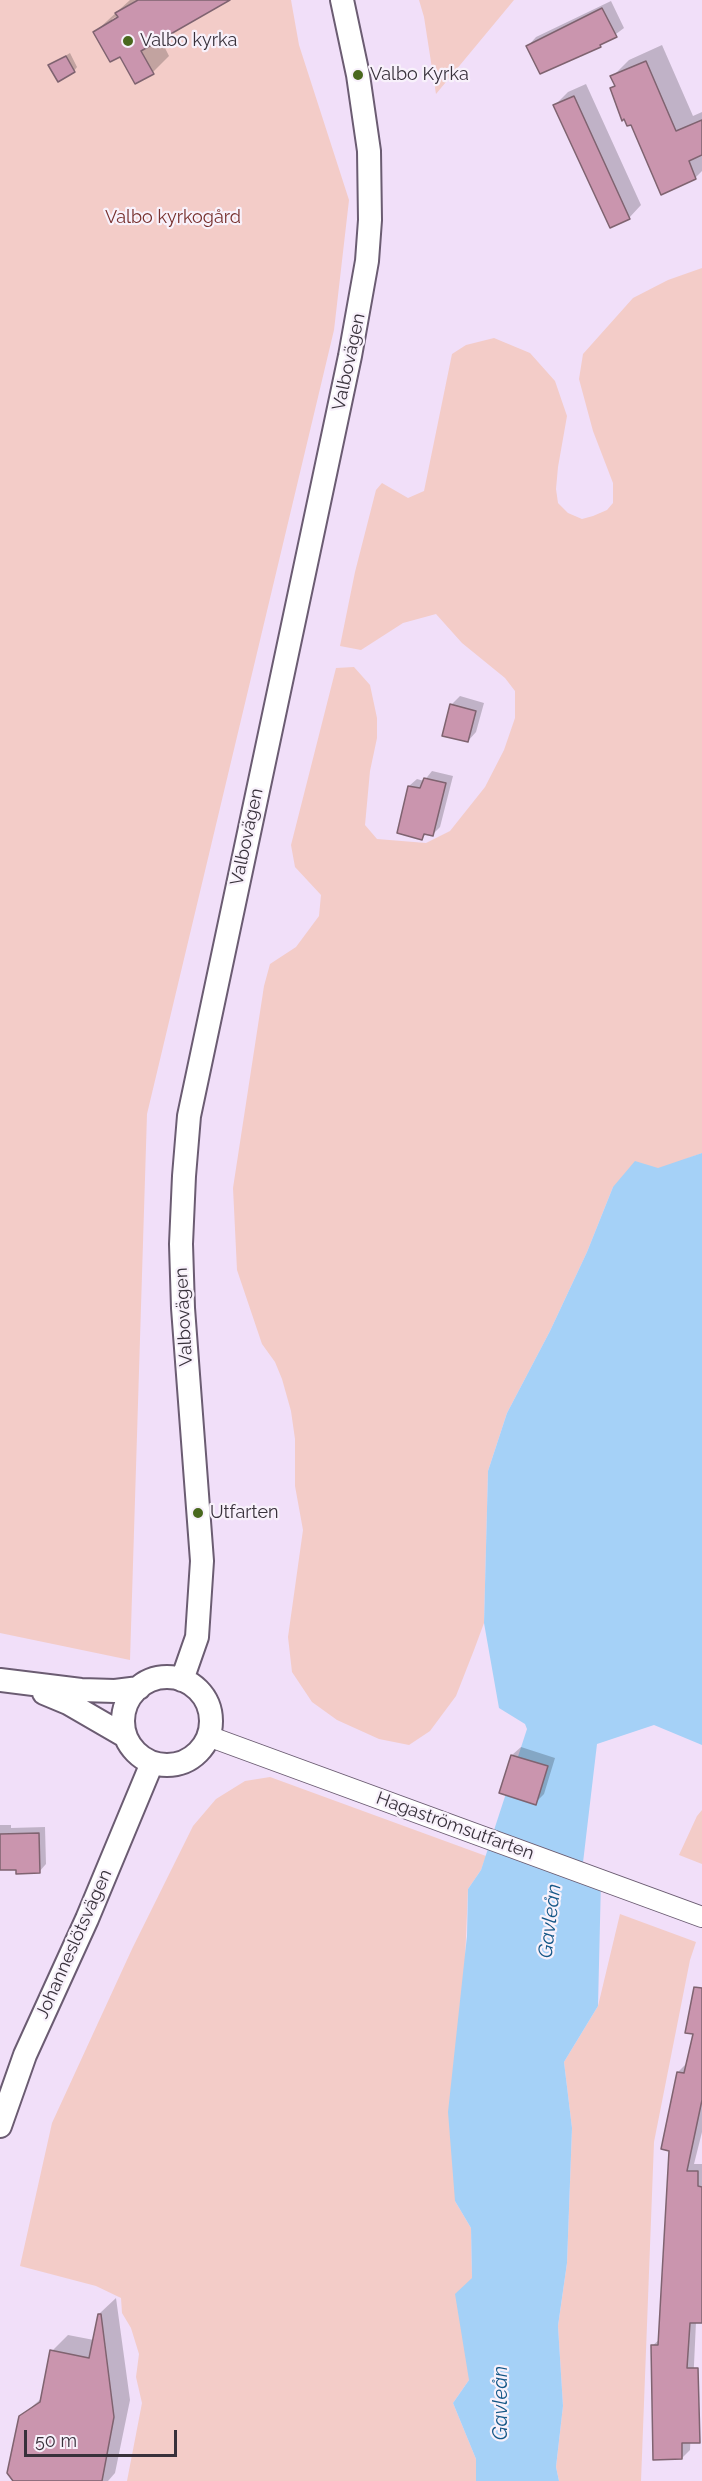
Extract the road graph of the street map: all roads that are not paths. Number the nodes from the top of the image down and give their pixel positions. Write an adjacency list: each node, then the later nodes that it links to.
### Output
1 (342, 0): 2 (main road, Valbovägen)
2 (182, 1680): 4 (main road); 6 (main road)
3 (10, 1682): 4 (main road); 5 (main road)
4 (139, 1688): 5 (main road)
5 (125, 1736): 7 (main road)
6 (208, 1736): 7 (main road); 8 (street, Hagaströmsutfarten)
7 (152, 1763): 9 (main road, Johanneslötsvägen)
8 (702, 1917)
9 (0, 2126)

